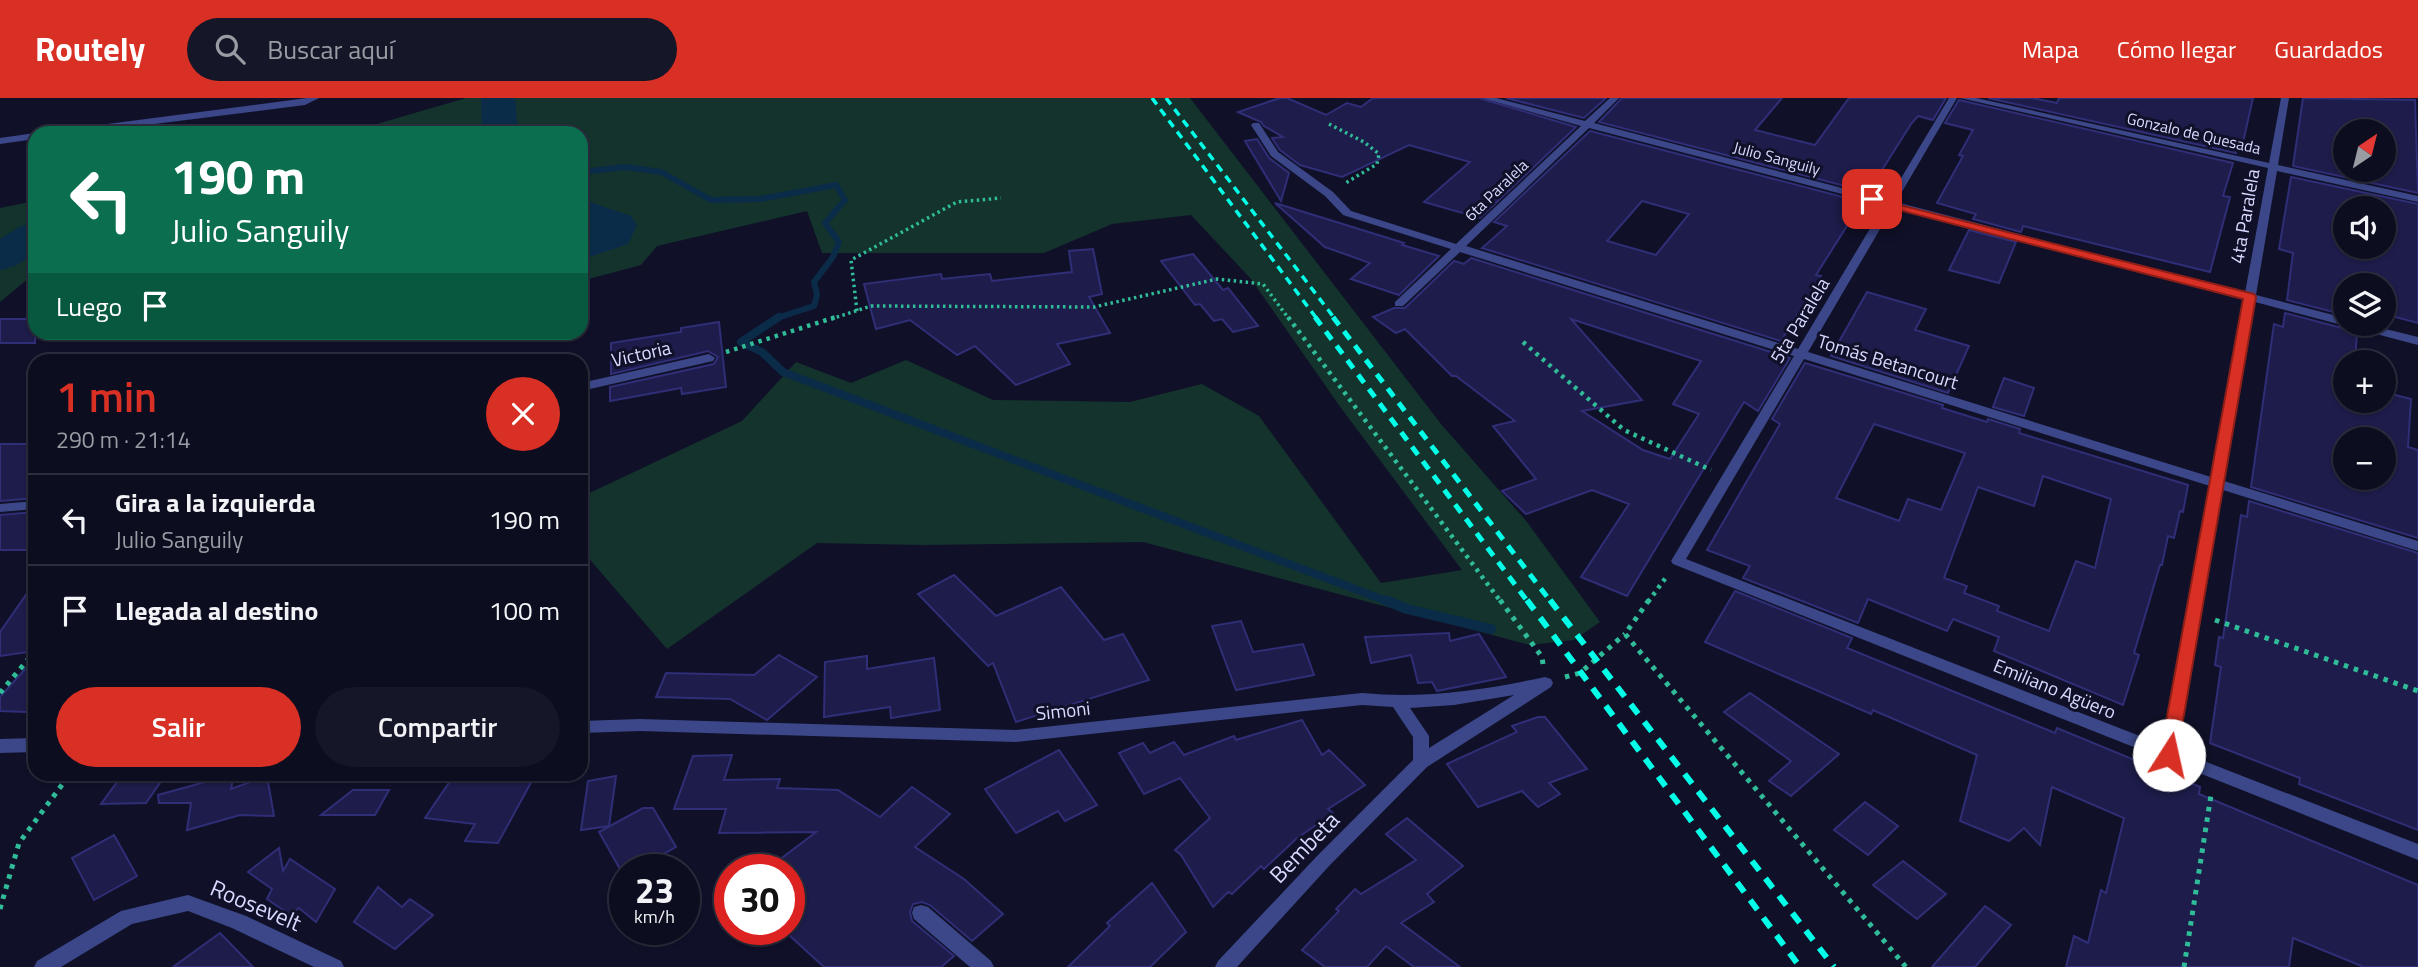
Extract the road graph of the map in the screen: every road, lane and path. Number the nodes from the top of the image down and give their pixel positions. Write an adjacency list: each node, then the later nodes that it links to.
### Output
1 (249, 98): 8 (street)
2 (315, 98): 8 (street)
3 (1486, 98): 11 (street, Julio Sanguily)
4 (1615, 98): 11 (street, 6ta Paralela)
5 (1953, 98): 19 (street, 5ta Paralela)
6 (1964, 98): 15 (street, Gonzalo de Quesada)
7 (2285, 98): 15 (street, 4ta Paralela)
8 (234, 108): 12 (street)
9 (1329, 124): 16 (path)
10 (1255, 125): 16 (street)
11 (1587, 125): 19 (street, Julio Sanguily); 20 (street, 6ta Paralela)
12 (119, 126)
13 (28, 137): 14 (street)
14 (0, 141)
15 (2273, 167): 18 (street, Gonzalo de Quesada); 21 (street, 4ta Paralela)
16 (1329, 194): 20 (street, Tomás Betancourt)
17 (1001, 198): 23 (path)
18 (2418, 199)
19 (1890, 204): 21 (street, Julio Sanguily); 28 (street, 5ta Paralela)
20 (1458, 248): 22 (street, 6ta Paralela); 28 (street, Tomás Betancourt)
21 (2249, 297): 24 (street, Julio Sanguily); 32 (street, 4ta Paralela)
22 (1399, 304)
23 (858, 311): 29 (path); 40 (path)
24 (2333, 319)
25 (2396, 335): 26 (street)
26 (2418, 341)
27 (1523, 342): 31 (path)
28 (1801, 354): 31 (street, 5ta Paralela); 32 (street, Tomás Betancourt)
29 (709, 358): 30 (street, Victoria)
30 (588, 385)
31 (1727, 478): 36 (street, 5ta Paralela)
32 (2217, 483): 35 (street, Tomás Betancourt); 37 (street, 4ta Paralela)
33 (28, 506): 34 (street)
34 (0, 508)
35 (2418, 546)
36 (1678, 561): 38 (path); 47 (street, Emiliano Agüero)
37 (2194, 613): 41 (path); 47 (street, 4ta Paralela)
38 (1625, 634): 40 (path); 58 (path)
39 (28, 659): 42 (path)
40 (1545, 683): 43 (street, Simoni); 48 (street, Bembeta)
41 (2418, 691)
42 (0, 693)
43 (1399, 704): 44 (street, Simoni); 48 (street)
44 (588, 727)
45 (28, 745): 46 (street)
46 (0, 746)
47 (2169, 755): 49 (street, Emiliano Agüero)
48 (1421, 762): 57 (street, Bembeta)
49 (2215, 773): 51 (street, Emiliano Agüero); 59 (path)
50 (65, 781): 52 (path)
51 (2418, 852)
52 (0, 909)
53 (921, 914): 56 (street)
54 (44, 967): 55 (street, Roosevelt)
55 (334, 967)
56 (985, 967)
57 (1225, 967)
58 (1906, 967)
59 (2184, 967)

